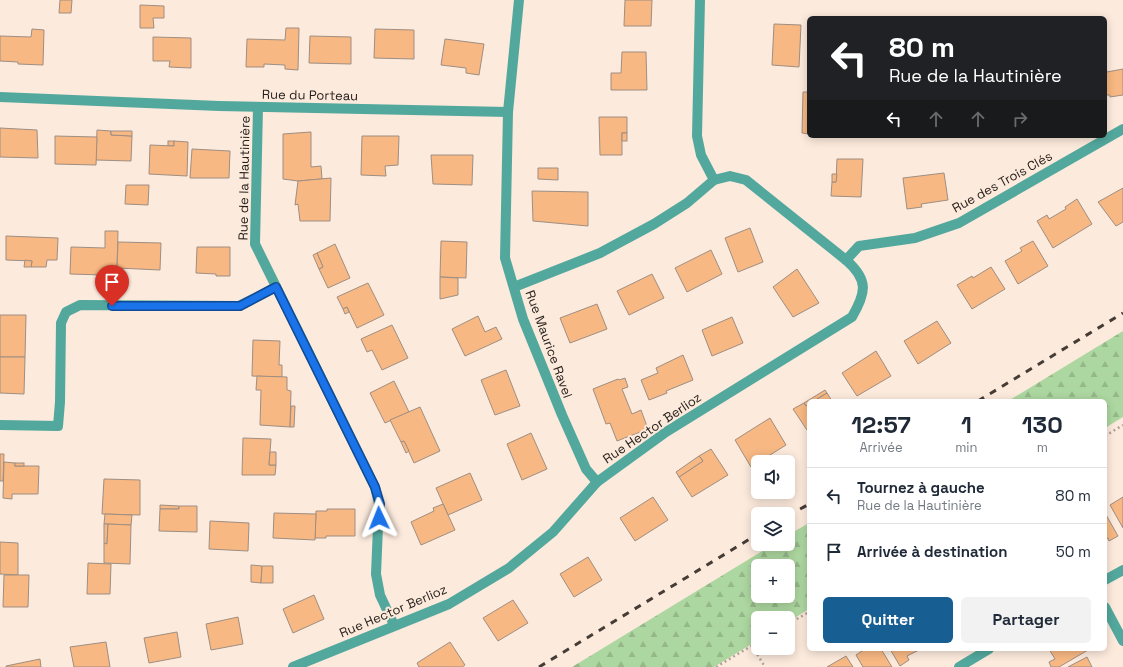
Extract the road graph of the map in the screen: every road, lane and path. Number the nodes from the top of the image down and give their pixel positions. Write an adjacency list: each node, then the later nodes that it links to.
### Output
1 (519, 0): 5 (street)
2 (700, 0): 7 (street)
3 (0, 97): 4 (street, Rue du Porteau)
4 (258, 107): 5 (street, Rue du Porteau); 9 (street, Rue de la Hautinière)
5 (508, 112): 10 (street, Rue Maurice Ravel)
6 (1123, 129): 8 (street, Rue des Trois Clés)
7 (714, 180): 8 (street, Rue Hector Berlioz); 10 (street)
8 (846, 260): 14 (street, Rue Hector Berlioz)
9 (276, 287): 11 (street); 20 (street, Rue de la Hautinière)
10 (514, 287): 14 (street, Rue Maurice Ravel)
11 (0, 425)
12 (1123, 425): 13 (path)
13 (1107, 435)
14 (597, 482): 20 (street, Rue Hector Berlioz)
15 (1123, 570): 16 (street)
16 (1107, 579)
17 (1107, 611): 21 (street)
18 (807, 613): 19 (path)
19 (795, 620)
20 (394, 625): 25 (street, Rue Hector Berlioz)
21 (1123, 641)
22 (751, 647): 26 (path)
23 (986, 651): 28 (street)
24 (758, 655): 27 (path)
25 (293, 667)
26 (716, 667)
27 (765, 667)
28 (959, 667)

